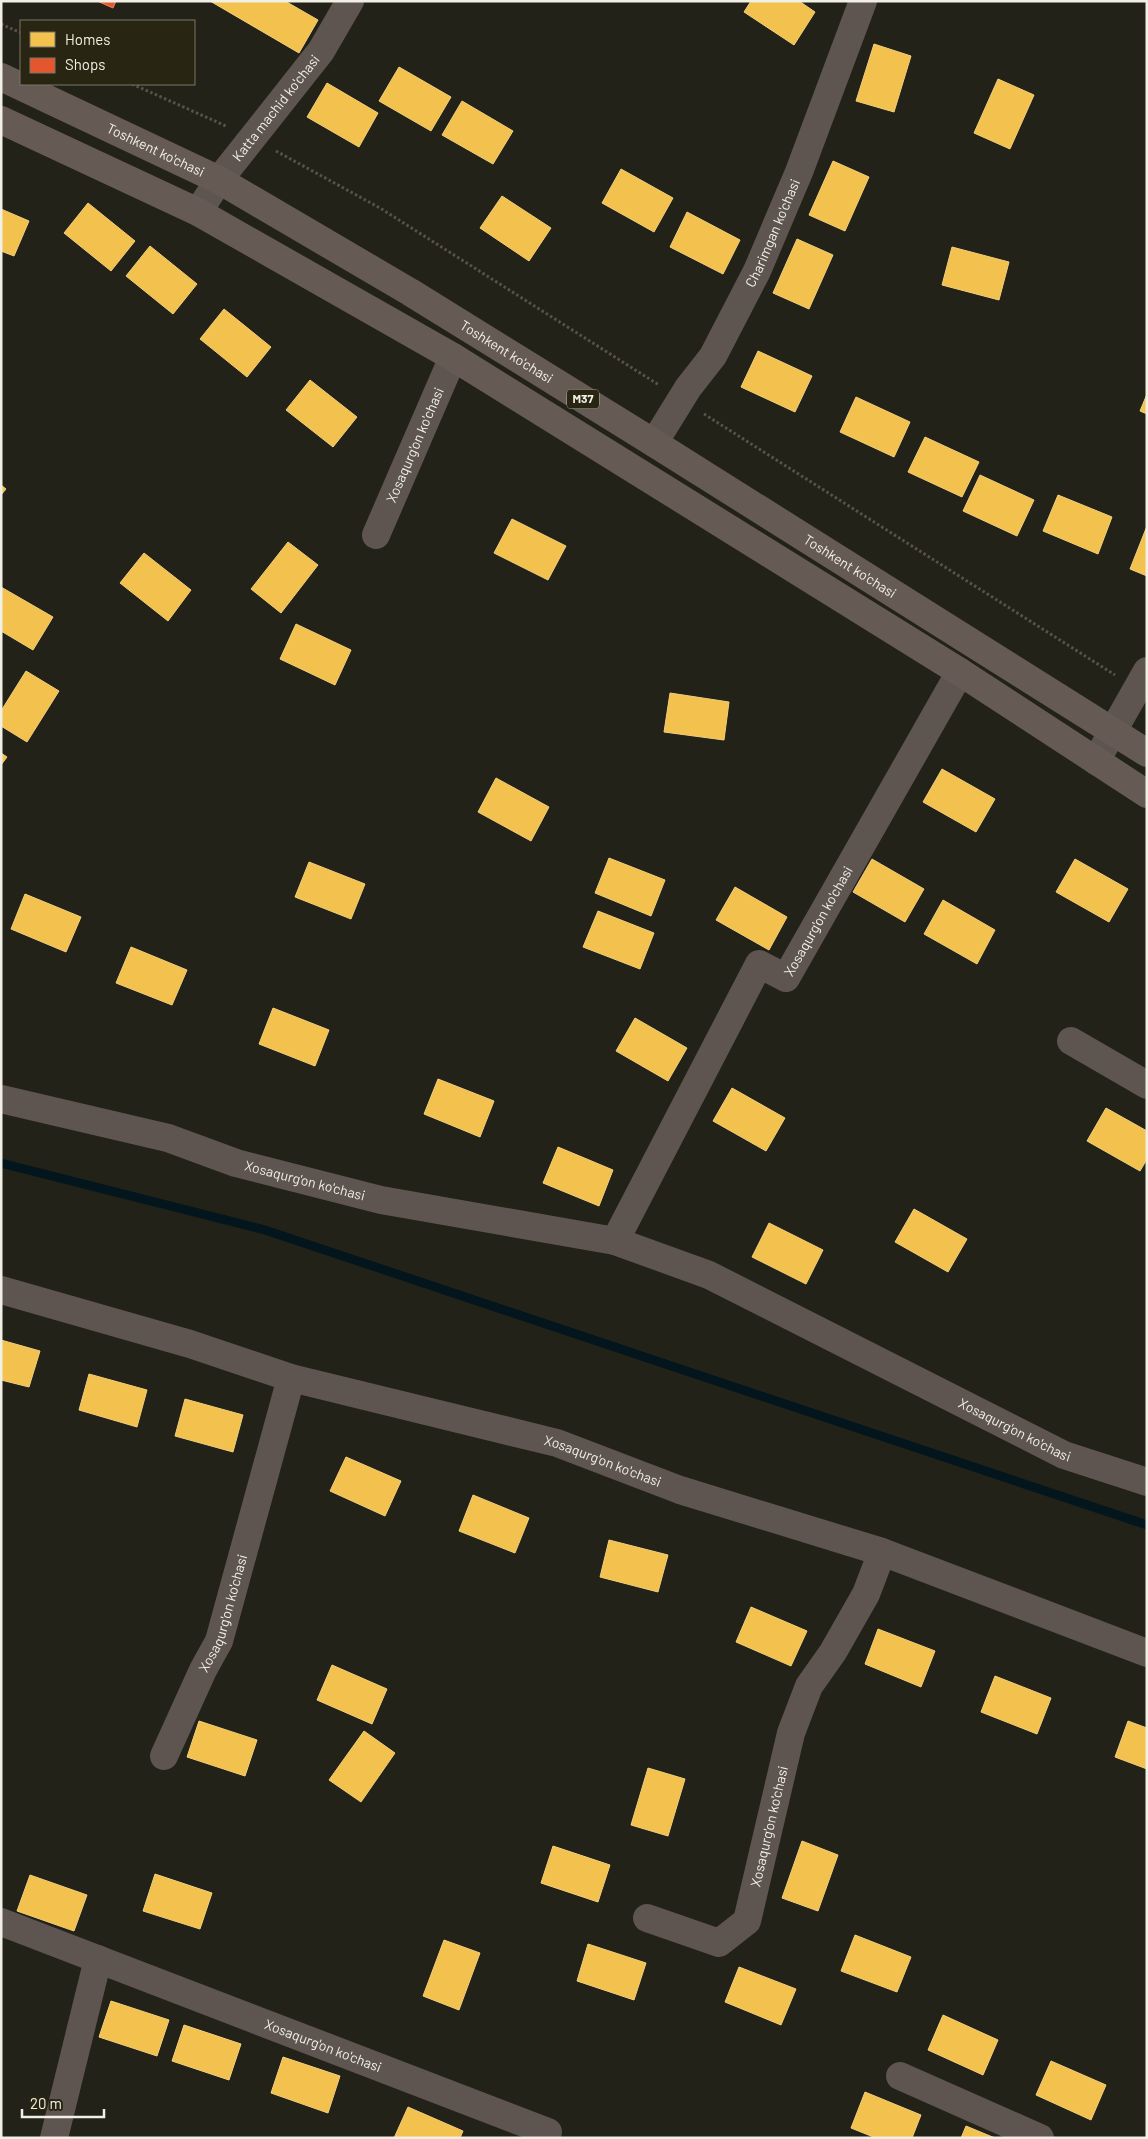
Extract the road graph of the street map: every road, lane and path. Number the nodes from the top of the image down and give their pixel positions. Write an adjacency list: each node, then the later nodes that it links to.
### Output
1 (350, 1): 8 (street, Katta machid ko'chasi)
2 (858, 3): 12 (street, Charimgan ko'chasi)
3 (1, 24): 4 (path)
4 (20, 33)
5 (1, 77): 9 (highway, Toshkent ko'chasi / M37)
6 (134, 85): 8 (path)
7 (1, 120): 10 (highway, M37)
8 (252, 138): 9 (street, Katta machid ko'chasi); 12 (path)
9 (219, 180): 10 (street, Katta machid ko'chasi); 13 (highway, Toshkent ko'chasi / M37)
10 (198, 212): 11 (highway, M37)
11 (453, 357): 14 (street, Xosaqurg'on ko'chasi); 15 (highway, M37)
12 (681, 399): 13 (street, Charimgan ko'chasi); 16 (path)
13 (654, 443): 17 (highway, Toshkent ko'chasi / M37)
14 (376, 535)
15 (960, 672): 19 (highway, M37); 24 (street, Xosaqurg'on ko'chasi)
16 (1142, 680): 17 (street)
17 (1114, 732): 18 (highway, Toshkent ko'chasi / M37); 19 (street)
18 (1147, 753)
19 (1096, 761): 20 (highway, M37)
20 (1147, 794)
21 (1071, 1041): 22 (street)
22 (1147, 1085)
23 (1, 1100): 24 (street, Xosaqurg'on ko'chasi)
24 (615, 1241): 27 (street, Xosaqurg'on ko'chasi)
25 (1, 1290): 26 (street, Xosaqurg'on ko'chasi)
26 (291, 1378): 28 (street, Xosaqurg'on ko'chasi); 30 (street, Xosaqurg'on ko'chasi)
27 (1147, 1482)
28 (882, 1552): 29 (street, Xosaqurg'on ko'chasi); 31 (street, Xosaqurg'on ko'chasi)
29 (1147, 1653)
30 (164, 1756)
31 (646, 1918)
32 (1, 1922): 33 (street, Xosaqurg'on ko'chasi)
33 (98, 1959): 35 (street, Xosaqurg'on ko'chasi); 36 (street)
34 (900, 2076): 37 (street)
35 (548, 2132)
36 (54, 2138)
37 (1040, 2138)

